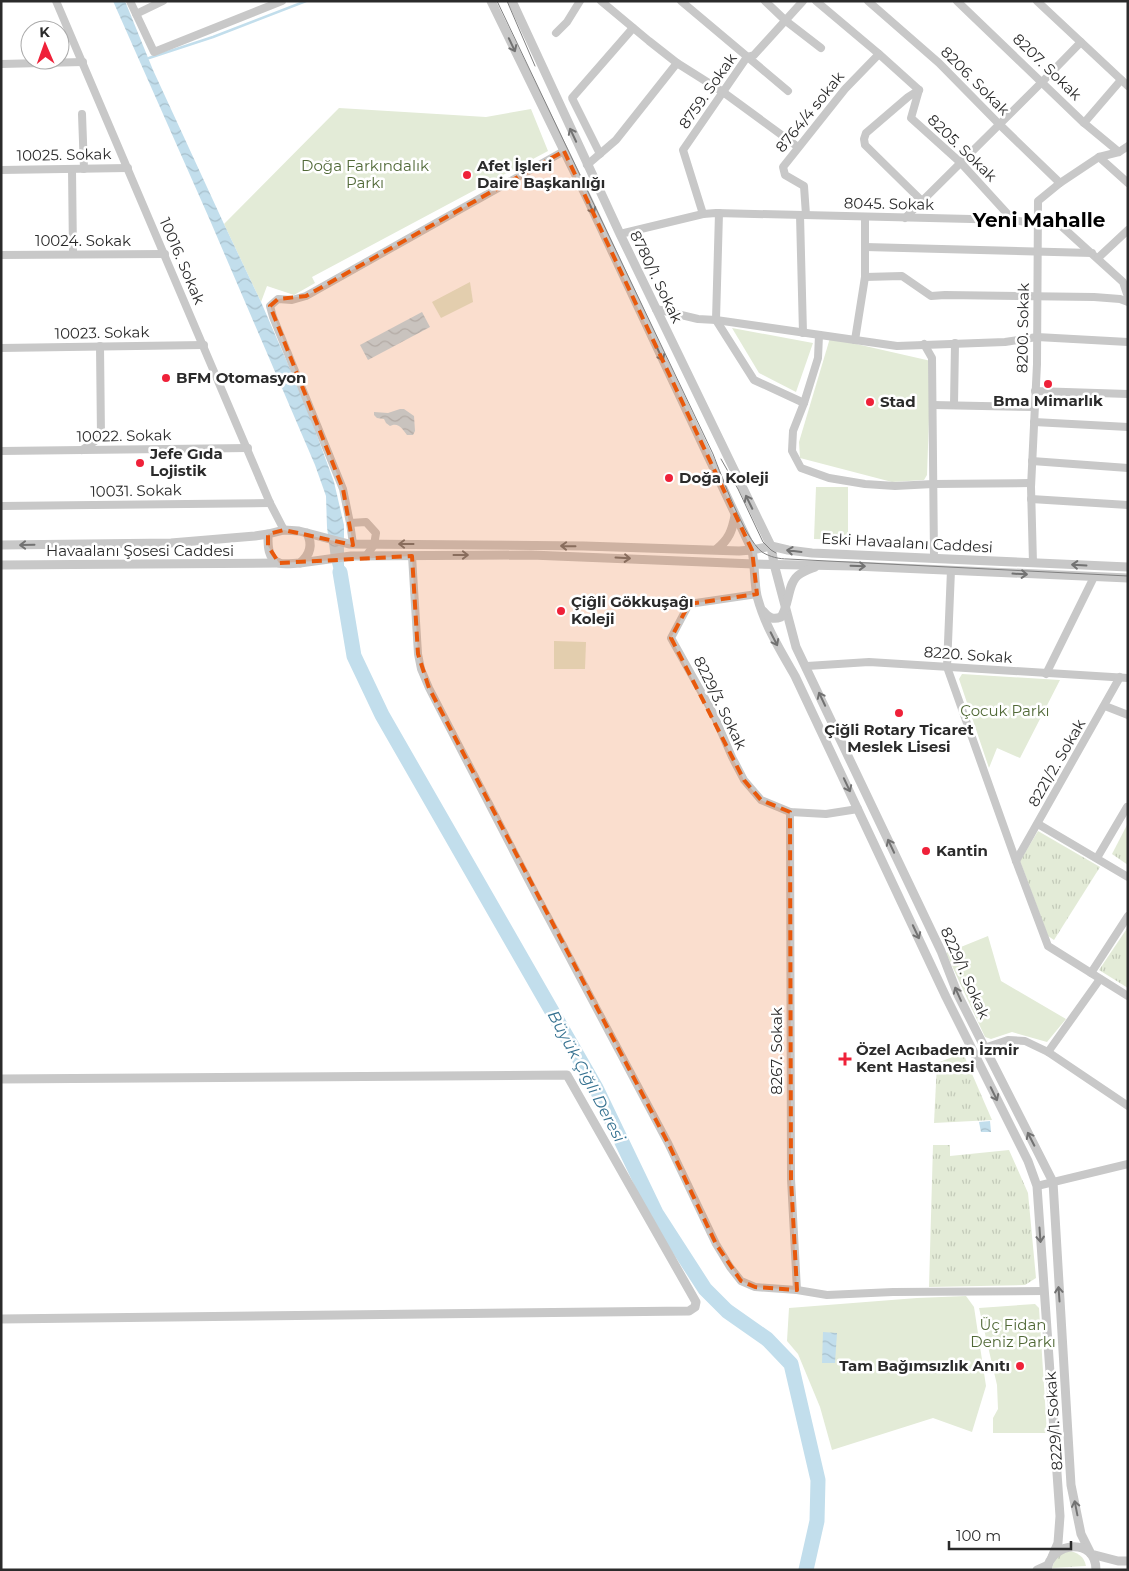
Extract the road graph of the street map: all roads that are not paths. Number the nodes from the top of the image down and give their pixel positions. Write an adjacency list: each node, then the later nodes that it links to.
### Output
1 (56, 1): 24 (street, 10016. Sokak)
2 (130, 1): 16 (street)
3 (163, 1): 16 (street)
4 (282, 1): 16 (street)
5 (491, 1): 38 (street, 8229/1. Sokak, one-way to 38)
6 (512, 1): 43 (street, 8780/1. Sokak, one-way to 6)
7 (580, 1): 19 (street)
8 (680, 1): 23 (street)
9 (766, 1): 17 (street)
10 (803, 1): 17 (street, 8759. Sokak)
11 (816, 1): 22 (street)
12 (868, 1): 35 (street, 8206. Sokak)
13 (956, 1): 28 (street, 8207. Sokak)
14 (1037, 1): 20 (street)
15 (603, 2): 18 (street)
16 (136, 14)
17 (786, 20): 21 (street); 23 (street, 8759. Sokak)
18 (633, 28): 25 (street); 40 (street)
19 (556, 33)
20 (1081, 42): 27 (street); 28 (street)
21 (821, 48)
22 (879, 54): 30 (street); 37 (street, 8764/4 sokak)
23 (747, 57): 31 (street); 32 (street, 8759. Sokak)
24 (83, 62): 26 (street); 45 (street, 10016. Sokak)
25 (677, 63): 32 (street); 40 (street)
26 (1, 64)
27 (1121, 80): 29 (street); 34 (street)
28 (1042, 82): 34 (street, 8207. Sokak); 35 (street)
29 (1128, 86)
30 (920, 90): 42 (street, 8205. Sokak); 50 (street)
31 (788, 91)
32 (723, 92): 37 (street); 52 (street, 8759. Sokak)
33 (82, 114): 44 (street)
34 (1084, 123): 39 (street, 8207. Sokak)
35 (999, 124): 42 (street); 48 (street, 8206. Sokak)
36 (1128, 146): 39 (street, 8200. Sokak)
37 (798, 147): 53 (street, 8764/4 sokak)
38 (564, 151): 101 (street, 8229/1. Sokak, one-way to 101); 102 (street)
39 (1119, 152): 41 (street, 8200. Sokak)
40 (600, 154): 43 (street)
41 (1099, 157): 48 (street, 8200. Sokak); 49 (street)
42 (961, 163): 50 (street); 56 (street, 8205. Sokak)
43 (587, 165): 59 (street, 8780/1. Sokak)
44 (84, 168): 45 (street, 10025. Sokak); 46 (street, 10025. Sokak)
45 (128, 168): 63 (street, 10016. Sokak)
46 (72, 169): 47 (street, 10025. Sokak); 62 (street)
47 (1, 170)
48 (1060, 183): 57 (street, 8200. Sokak)
49 (1128, 183)
50 (922, 201): 55 (street)
51 (719, 213): 52 (street, 8045. Sokak); 53 (street, 8045. Sokak); 71 (street)
52 (703, 214): 59 (street, 8045. Sokak)
53 (803, 215): 54 (street, 8045. Sokak); 72 (street)
54 (865, 218): 55 (street, 8045. Sokak); 60 (street)
55 (904, 218): 56 (street, 8045. Sokak)
56 (1013, 220): 57 (street, 8045. Sokak)
57 (1039, 224): 61 (street, 8200. Sokak); 65 (street, 8045. Sokak)
58 (1128, 230): 65 (street)
59 (620, 234): 70 (street, 8780/1. Sokak)
60 (865, 247): 61 (street); 66 (street)
61 (1039, 252): 65 (street); 67 (street, 8200. Sokak)
62 (73, 254): 63 (street, 10024. Sokak); 64 (street, 10024. Sokak)
63 (165, 254): 79 (street, 10016. Sokak)
64 (1, 255)
65 (1095, 256): 68 (street, 8045. Sokak)
66 (865, 276): 67 (street); 75 (street)
67 (1038, 296): 69 (street); 74 (street, 8200. Sokak)
68 (1128, 296)
69 (1128, 302)
70 (656, 309): 71 (street); 109 (street, 8780/1. Sokak, one-way to 70)
71 (716, 320): 72 (street); 84 (street)
72 (803, 333): 73 (street)
73 (819, 335): 75 (street); 84 (street)
74 (1037, 337): 76 (street); 77 (street); 82 (street, 8200. Sokak)
75 (856, 340): 78 (street)
76 (1128, 342)
77 (955, 343): 78 (street); 86 (street)
78 (924, 344): 85 (street)
79 (204, 345): 80 (street, 10023. Sokak); 90 (street, 10016. Sokak)
80 (100, 346): 81 (street, 10023. Sokak); 91 (street)
81 (1, 348)
82 (1035, 391): 83 (street); 87 (street, 8200. Sokak)
83 (1128, 394)
84 (804, 403): 96 (street)
85 (933, 405): 86 (street); 96 (street)
86 (954, 405): 87 (street)
87 (1034, 407): 88 (street, 8200. Sokak)
88 (1034, 422): 89 (street); 93 (street, 8200. Sokak)
89 (1128, 427)
90 (248, 448): 91 (street, 10022. Sokak); 98 (street, 10016. Sokak)
91 (82, 450): 92 (street, 10022. Sokak)
92 (1, 451)
93 (1032, 461): 94 (street); 95 (street, 8200. Sokak)
94 (1128, 468)
95 (1031, 483): 96 (street); 97 (street, 8200. Sokak)
96 (933, 484): 114 (street)
97 (1031, 499): 99 (street); 117 (street, 8200. Sokak)
98 (270, 504): 100 (street, 10031. Sokak); 103 (street, 10016. Sokak)
99 (1128, 505)
100 (1, 506)
101 (735, 515): 110 (street); 111 (street, 8229/1. Sokak)
102 (350, 523): 106 (street); 107 (street)
103 (284, 530): 104 (street); 105 (street)
104 (308, 533): 106 (street, Eski Havaalanı Caddesi); 116 (street)
105 (268, 534): 108 (street, Havaalanı Şosesi Caddesi, one-way to 108); 115 (street)
106 (351, 544): 107 (street, Eski Havaalanı Caddesi)
107 (374, 544): 110 (street, Eski Havaalanı Caddesi, one-way to 107); 112 (street)
108 (1, 545)
109 (771, 546): 111 (street, Eski Havaalanı Caddesi); 114 (street, Eski Havaalanı Caddesi, one-way to 109); 119 (street, 8780/1. Sokak)
110 (717, 550): 111 (street, Eski Havaalanı Caddesi)
111 (752, 550): 118 (street, 8229/1. Sokak)
112 (366, 556): 113 (street, Eski Havaalanı Caddesi); 116 (street, Eski Havaalanı Caddesi)
113 (412, 556): 118 (street, Eski Havaalanı Caddesi, one-way to 118); 153 (street)
114 (934, 558): 117 (street, Eski Havaalanı Caddesi)
115 (279, 563): 116 (street); 120 (street, Havaalanı Şosesi Caddesi)
116 (300, 563)
117 (1033, 563): 122 (street, Eski Havaalanı Caddesi, one-way to 117)
118 (754, 564): 119 (street, Eski Havaalanı Caddesi); 126 (street, 8229/1. Sokak)
119 (774, 564): 121 (street, Eski Havaalanı Caddesi); 128 (street, 8229/1. Sokak)
120 (1, 565)
121 (820, 565): 123 (street, Eski Havaalanı Caddesi, one-way to 123); 128 (street)
122 (1128, 567)
123 (951, 570): 124 (street, Eski Havaalanı Caddesi, one-way to 124); 130 (street)
124 (1094, 577): 125 (street, Eski Havaalanı Caddesi); 131 (street)
125 (1128, 578)
126 (757, 594): 127 (street, 8229/1. Sokak); 137 (street, 8229/3. Sokak)
127 (761, 609): 128 (street); 136 (street, 8229/1. Sokak, one-way to 136)
128 (786, 610): 129 (street, 8229/1. Sokak)
129 (807, 666): 130 (street, 8220. Sokak); 146 (street, 8229/1. Sokak, one-way to 129)
130 (947, 667): 131 (street, 8220. Sokak); 140 (street)
131 (1046, 674): 132 (street, 8220. Sokak)
132 (1124, 678): 133 (street, 8221/2. Sokak)
133 (1105, 706): 134 (street); 138 (street, 8221/2. Sokak)
134 (1128, 715)
135 (1127, 807): 139 (street)
136 (858, 808): 137 (street, 8229/3. Sokak); 152 (street, 8229/1. Sokak, one-way to 152)
137 (790, 812): 153 (street, 8267. Sokak)
138 (1038, 824): 139 (street); 140 (street, 8221/2. Sokak)
139 (1097, 858): 141 (street)
140 (1016, 861): 143 (street)
141 (1128, 877)
142 (1128, 916): 143 (street)
143 (1091, 973): 144 (street)
144 (1100, 979): 145 (street); 147 (street)
145 (1128, 996)
146 (984, 1048): 147 (street); 151 (street, 8229/1. Sokak, one-way to 146)
147 (1048, 1052): 149 (street)
148 (1, 1079): 155 (street)
149 (1128, 1106)
150 (1128, 1164): 151 (street)
151 (1053, 1182): 152 (street); 156 (street, 8229/1. Sokak, one-way to 151)
152 (1037, 1186): 154 (street, 8229/1. Sokak, one-way to 154)
153 (797, 1290): 154 (street)
154 (1044, 1291): 158 (street, 8229/1. Sokak)
155 (1, 1319)
156 (1091, 1554): 157 (street); 158 (street); 160 (street, 8229/1. Sokak)
157 (1128, 1562)
158 (1049, 1564): 159 (street)
159 (1037, 1570)
160 (1096, 1570)

